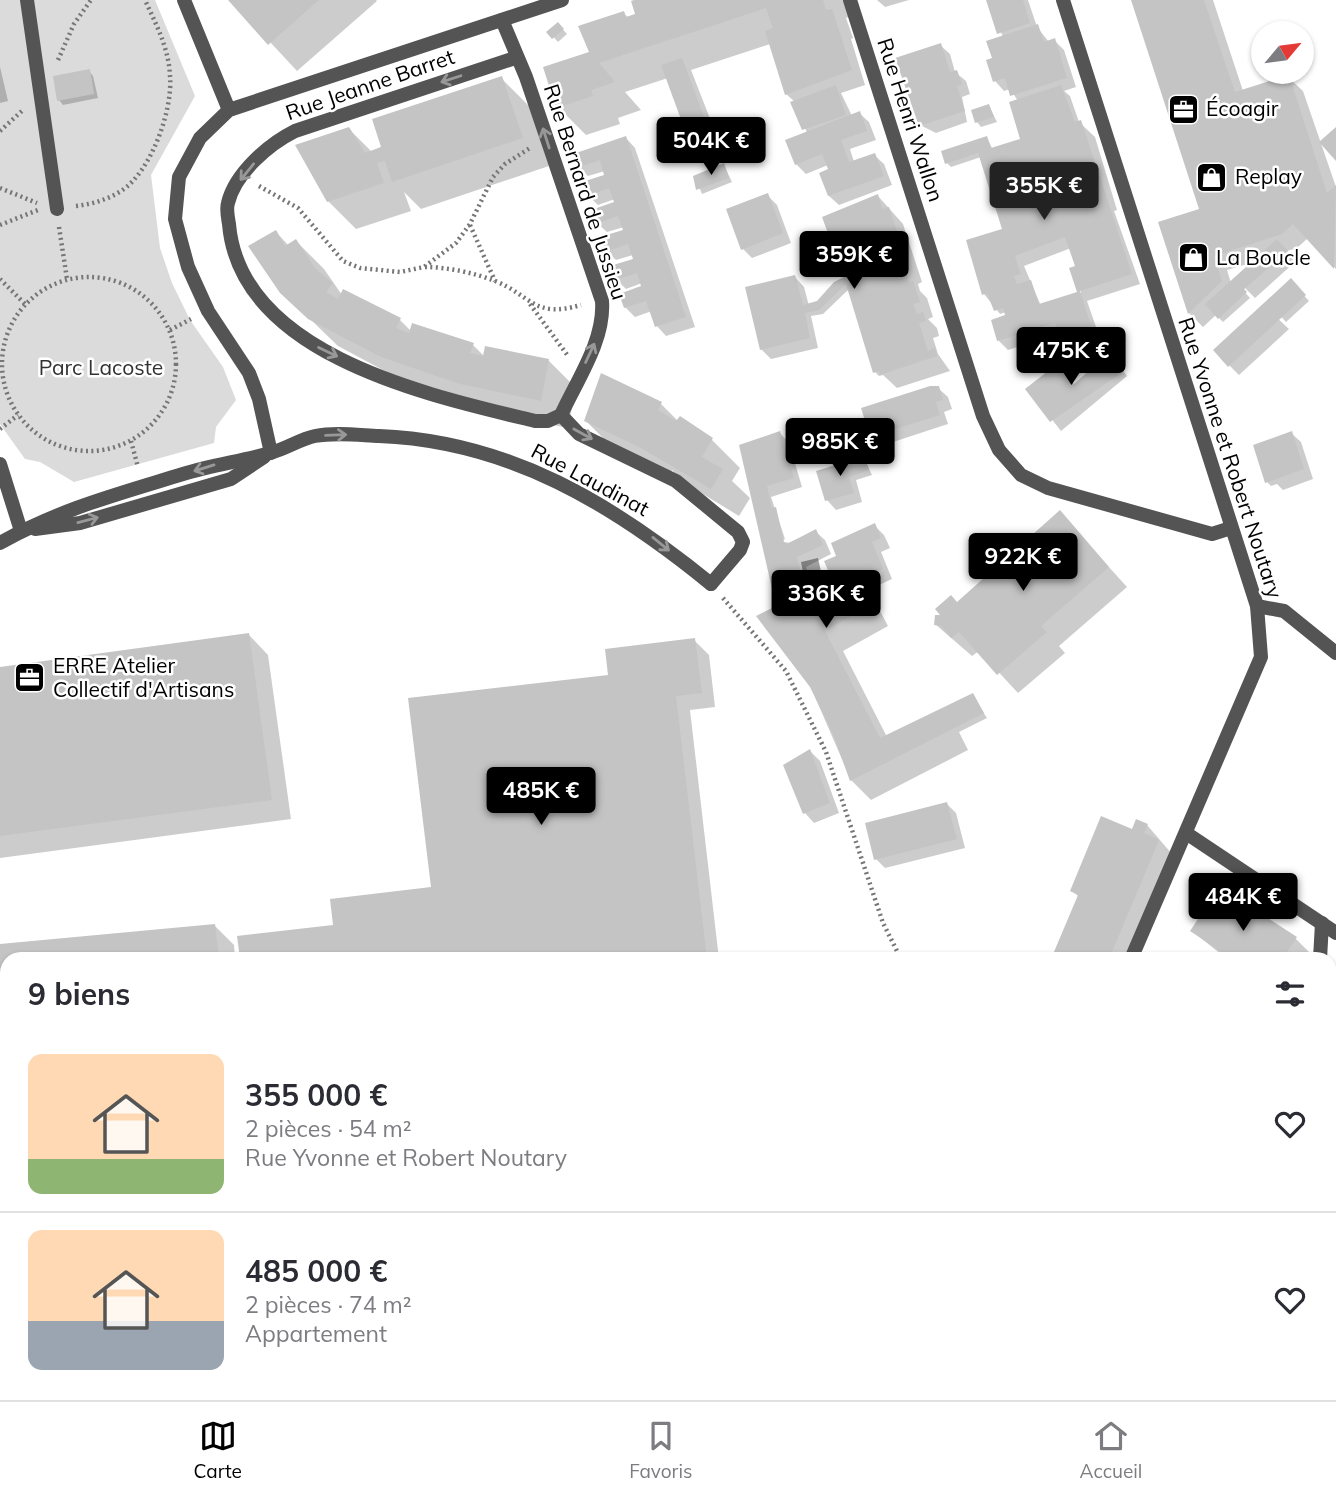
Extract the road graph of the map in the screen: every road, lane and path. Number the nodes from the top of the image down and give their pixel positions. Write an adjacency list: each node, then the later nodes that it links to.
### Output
1 (27, 0): 10 (street)
2 (91, 0): 10 (path)
3 (145, 0): 15 (path)
4 (184, 0): 11 (street)
5 (562, 0): 8 (street)
6 (850, 0): 31 (street, Rue Henri Wallon)
7 (1063, 0): 31 (street, Rue Yvonne et Robert Noutary)
8 (502, 20): 9 (street, Rue Bernard de Jussieu); 11 (street)
9 (515, 58): 12 (street, Rue Bernard de Jussieu, one-way to 9); 13 (street, Rue Jeanne Barret, one-way to 13)
10 (40, 90): 15 (street)
11 (229, 110): 29 (street)
12 (547, 141): 16 (path); 22 (street, Rue Bernard de Jussieu)
13 (242, 177): 18 (path); 27 (street, Rue Jeanne Barret, one-way to 27)
14 (0, 188): 17 (path)
15 (57, 209): 20 (path)
16 (470, 224): 18 (path); 21 (path)
17 (0, 225)
18 (424, 267): 21 (path)
19 (0, 279): 23 (path)
20 (67, 279): 23 (path); 26 (path)
21 (496, 281): 24 (path)
22 (600, 296): 24 (path); 25 (street, Rue Bernard de Jussieu, one-way to 22)
23 (24, 304): 26 (path)
24 (530, 304): 25 (path)
25 (580, 374): 27 (street, Rue Bernard de Jussieu)
26 (18, 415): 28 (path)
27 (561, 415): 35 (street, one-way to 35)
28 (0, 429)
29 (271, 453): 32 (street, Rue Laudinat); 35 (street, Rue Laudinat, one-way to 35)
30 (0, 464): 32 (street)
31 (1231, 528): 36 (street, Rue Yvonne et Robert Noutary)
32 (21, 531): 33 (street, Rue Laudinat); 34 (street, Rue Laudinat)
33 (0, 533)
34 (0, 542)
35 (711, 584): 41 (path)
36 (1257, 606): 37 (street); 38 (street, Rue Yvonne et Robert Noutary)
37 (1336, 653)
38 (1186, 833): 39 (street); 42 (street, Rue Yvonne et Robert Noutary)
39 (1322, 923): 40 (street); 43 (street)
40 (1336, 933)
41 (898, 952)
42 (1134, 952)
43 (1320, 952)

